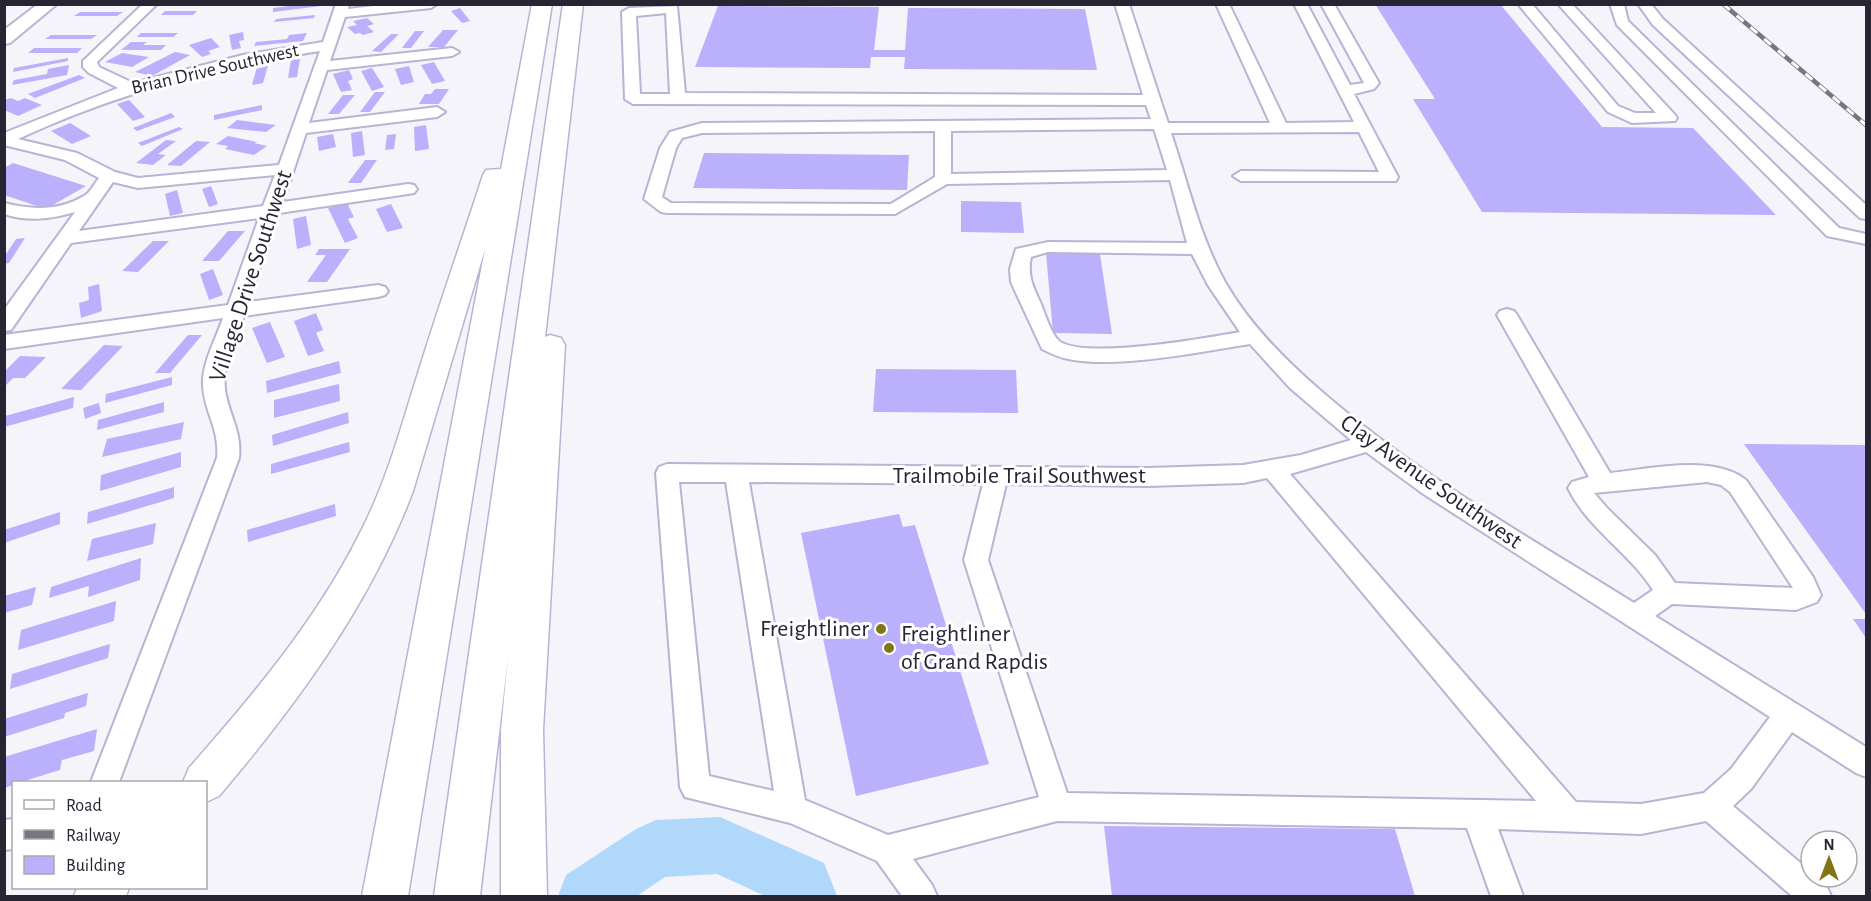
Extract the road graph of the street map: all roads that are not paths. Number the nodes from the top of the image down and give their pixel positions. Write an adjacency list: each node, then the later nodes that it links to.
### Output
1 (22, 4): 16 (main road)
2 (49, 4): 21 (main road)
3 (151, 4): 26 (street)
4 (431, 4): 15 (street)
5 (542, 4): 24 (highway)
6 (573, 4): 43 (highway)
7 (1122, 4): 29 (street, Clay Avenue Southwest)
8 (1222, 4): 33 (street)
9 (1300, 4): 27 (street)
10 (1327, 4): 27 (street)
11 (1524, 4): 17 (street)
12 (1564, 4): 18 (street)
13 (1617, 4): 19 (street)
14 (1644, 4): 20 (street)
15 (341, 9): 22 (street, Village Drive Southwest)
16 (4, 17)
17 (1537, 20): 18 (street); 18 (street)
18 (1578, 20): 19 (street)
19 (1611, 21): 20 (street); 51 (street)
20 (1657, 21): 49 (street)
21 (4, 39)
22 (328, 45): 25 (street, Village Drive Southwest); 26 (street, Brian Drive Southwest)
23 (452, 52): 25 (street)
24 (531, 62): 69 (highway); 77 (highway)
25 (321, 66): 35 (street, Village Drive Southwest)
26 (129, 87): 36 (street, Brian Drive Southwest)
27 (1345, 91): 34 (street)
28 (678, 98): 28 (street); 29 (street)
29 (1153, 100): 32 (street, Clay Avenue Southwest)
30 (437, 112): 35 (street)
31 (943, 126): 32 (street); 44 (street); 44 (street)
32 (1161, 126): 33 (street); 40 (street, Clay Avenue Southwest)
33 (1280, 127): 34 (street)
34 (1364, 127): 42 (street)
35 (300, 129): 39 (street, Village Drive Southwest)
36 (4, 140): 37 (street)
37 (30, 145): 38 (street); 41 (street)
38 (4, 158)
39 (284, 169): 41 (street); 48 (street, Village Drive Southwest)
40 (1177, 175): 44 (street); 52 (street, Clay Avenue Southwest)
41 (109, 177): 46 (street)
42 (1241, 177)
43 (551, 178): 76 (highway); 78 (highway)
44 (943, 179)
45 (408, 189): 48 (street)
46 (94, 199): 47 (street); 50 (street)
47 (4, 208)
48 (272, 210): 50 (street); 54 (street, Village Drive Southwest)
49 (1866, 214)
50 (67, 238): 56 (street)
51 (1866, 239)
52 (1198, 249): 57 (street, Clay Avenue Southwest); 57 (street)
53 (378, 291): 54 (street)
54 (237, 309): 58 (street); 68 (street, Village Drive Southwest)
55 (1506, 315): 63 (street)
56 (4, 325)
57 (1255, 336): 59 (street, Clay Avenue Southwest)
58 (4, 342)
59 (1368, 442): 60 (street, Trailmobile Trail Southwest); 65 (street, Clay Avenue Southwest)
60 (1272, 468): 62 (street, Trailmobile Trail Southwest); 74 (street)
61 (736, 473): 62 (street, Trailmobile Trail Southwest); 72 (street); 72 (street, Trailmobile Trail Southwest)
62 (997, 476): 71 (street)
63 (1604, 482): 64 (street); 64 (street)
64 (1668, 593): 65 (street)
65 (1634, 617): 66 (street, Clay Avenue Southwest)
66 (1789, 714): 67 (street, Clay Avenue Southwest); 70 (street)
67 (1866, 763)
68 (106, 781)
69 (206, 781)
70 (1712, 806): 74 (street); 81 (street)
71 (1057, 807): 73 (street); 75 (street)
72 (792, 809): 75 (street)
73 (1477, 814): 74 (street); 80 (street)
74 (1569, 817)
75 (888, 850): 79 (street)
76 (524, 892)
77 (385, 897)
78 (457, 897)
79 (921, 897)
80 (1508, 897)
81 (1815, 897)

